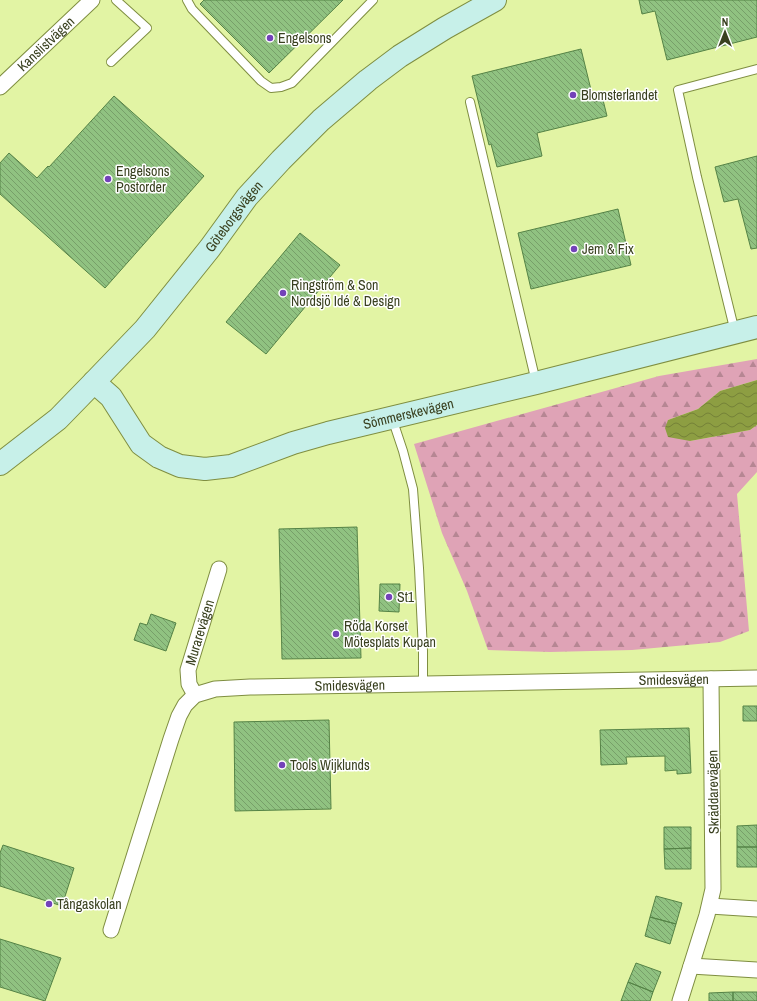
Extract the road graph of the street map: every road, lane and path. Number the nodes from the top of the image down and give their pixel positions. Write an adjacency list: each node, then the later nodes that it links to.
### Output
1 (92, 0): 8 (street, Kanslistvägen)
2 (116, 0): 6 (lane)
3 (187, 0): 4 (lane)
4 (373, 0)
5 (495, 0): 12 (street, Göteborgsvägen)
6 (111, 62)
7 (757, 69): 11 (lane)
8 (0, 87)
9 (470, 102): 13 (lane)
10 (757, 327): 11 (street, Sömmerskevägen)
11 (736, 333): 13 (street, Sömmerskevägen)
12 (94, 382): 14 (street, Sömmerskevägen); 15 (street, Göteborgsvägen)
13 (536, 383): 14 (street, Sömmerskevägen)
14 (392, 417): 19 (lane)
15 (0, 464)
16 (219, 569): 20 (street, Murarevägen)
17 (711, 678): 18 (street, Smidesvägen); 19 (street, Smidesvägen); 21 (street, Skräddarevägen)
18 (757, 678)
19 (423, 684): 20 (street, Smidesvägen)
20 (195, 695): 23 (street)
21 (710, 906): 22 (street); 24 (street, Skräddarevägen)
22 (757, 909)
23 (111, 930)
24 (692, 966): 25 (street); 26 (street, Skräddarevägen)
25 (757, 970)
26 (680, 1001)

